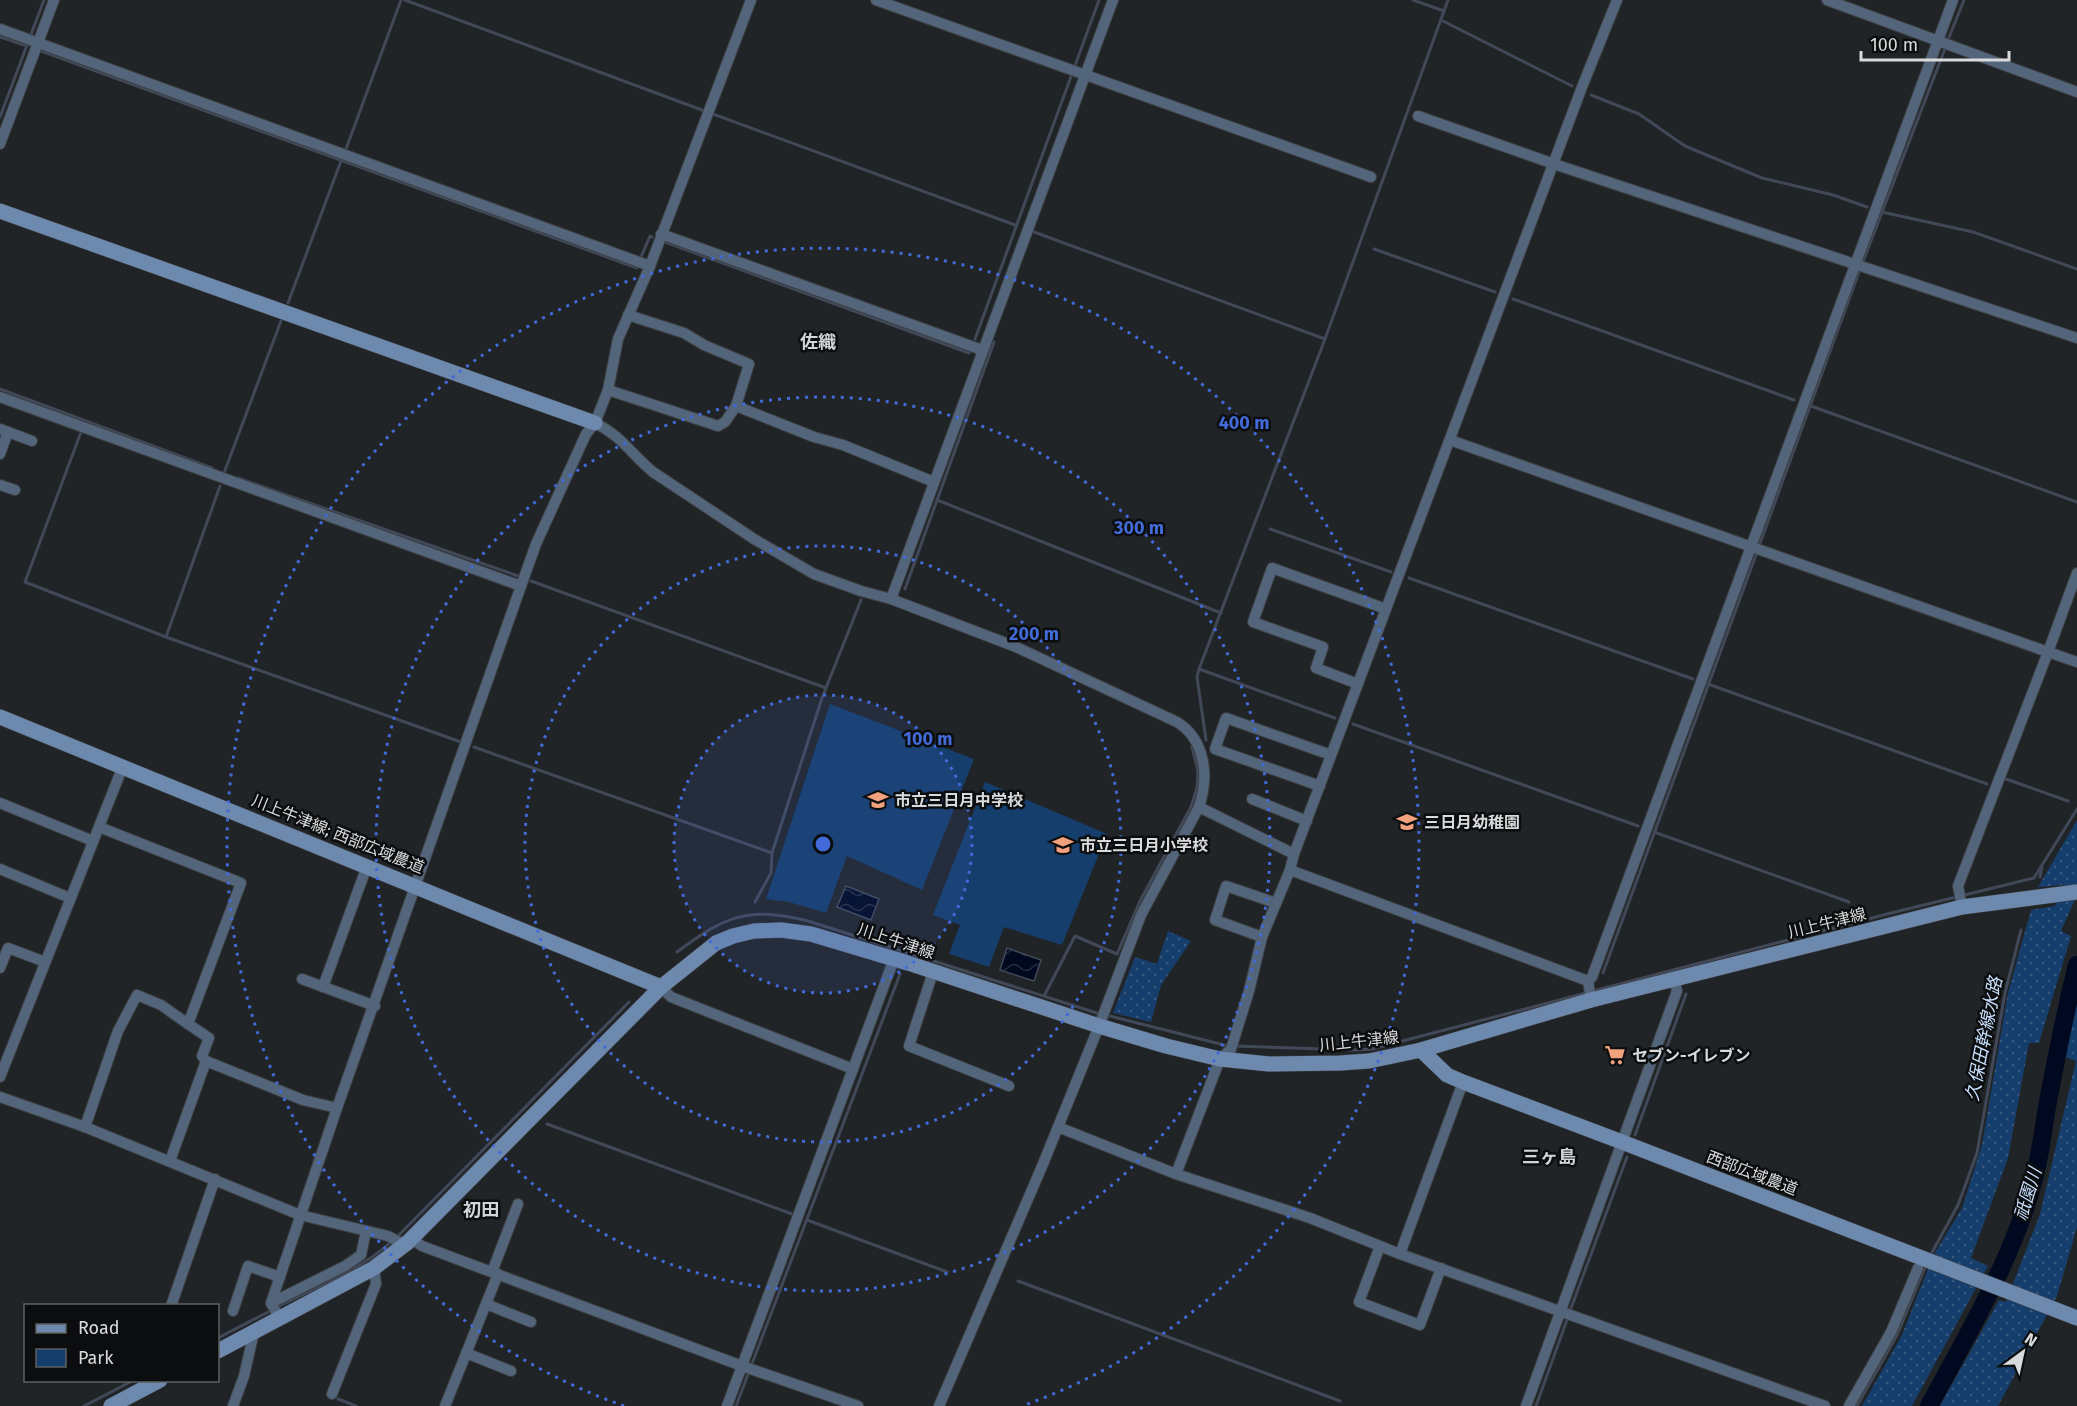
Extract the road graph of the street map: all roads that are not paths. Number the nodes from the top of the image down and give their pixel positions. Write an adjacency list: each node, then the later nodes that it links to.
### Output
1 (54, 0): 10 (street)
2 (751, 0): 18 (street)
3 (876, 0): 11 (street)
4 (1113, 0): 11 (street)
5 (1617, 0): 15 (street)
6 (1827, 0): 9 (street)
7 (1953, 0): 9 (street)
8 (0, 29): 10 (street)
9 (1937, 40): 12 (street); 19 (street)
10 (38, 43): 14 (street); 20 (street)
11 (1084, 74): 16 (street); 23 (street)
12 (2077, 92)
13 (1418, 116): 15 (street)
14 (0, 144)
15 (1554, 164): 19 (street); 29 (street)
16 (1371, 177)
17 (0, 211): 27 (main road)
18 (661, 234): 20 (street); 23 (street)
19 (1859, 266): 22 (street); 35 (street)
20 (650, 267): 21 (street)
21 (628, 315): 24 (street); 26 (street)
22 (2077, 338)
23 (982, 351): 32 (street)
24 (608, 390): 26 (street); 27 (street)
25 (0, 397): 37 (street)
26 (736, 406): 32 (street)
27 (595, 423): 37 (street); 38 (street)
28 (4, 430): 30 (street); 31 (street)
29 (1450, 440): 35 (street); 39 (street)
30 (32, 441)
31 (0, 454)
32 (934, 482): 38 (street)
33 (0, 485): 34 (street)
34 (15, 490)
35 (1751, 546): 40 (street); 69 (street)
36 (2077, 573): 40 (street)
37 (521, 586): 57 (street)
38 (891, 599): 49 (street)
39 (1386, 609): 42 (street); 42 (street)
40 (2048, 652): 41 (street); 61 (street)
41 (2077, 662)
42 (1358, 684): 44 (street)
43 (0, 717): 45 (main road, 川上牛津線; 西部広域農道)
44 (1331, 755): 46 (street); 46 (street)
45 (123, 766): 51 (street); 54 (main road, 川上牛津線; 西部広域農道)
46 (1320, 786): 50 (street)
47 (1252, 799): 50 (street)
48 (0, 803): 52 (street)
49 (1199, 807): 53 (street); 74 (street)
50 (1306, 821): 53 (street)
51 (99, 827): 52 (street); 75 (street)
52 (93, 841): 59 (street)
53 (1293, 854): 56 (street)
54 (367, 866): 57 (main road, 川上牛津線; 西部広域農道); 70 (street)
55 (0, 869): 59 (street)
56 (1290, 870): 60 (street); 69 (street)
57 (416, 886): 71 (main road, 川上牛津線; 西部広域農道); 73 (street)
58 (2077, 892): 61 (main road, 川上牛津線)
59 (70, 898): 64 (street)
60 (1276, 903): 62 (street); 62 (street)
61 (1962, 907): 68 (main road, 川上牛津線)
62 (1262, 937): 76 (street)
63 (894, 959): 66 (main road, 川上牛津線); 71 (main road, 川上牛津線); 79 (street)
64 (45, 962): 65 (street); 80 (street)
65 (0, 968)
66 (933, 972): 74 (main road, 川上牛津線); 82 (street)
67 (302, 979): 70 (street)
68 (1674, 979): 72 (main road, 川上牛津線); 87 (street)
69 (1588, 981): 72 (street)
70 (323, 987): 73 (street)
71 (661, 987): 79 (street); 94 (main road, 川上牛津線)
72 (1591, 999): 77 (main road, 川上牛津線)
73 (375, 1006): 84 (street)
74 (1102, 1018): 76 (main road, 川上牛津線); 86 (street)
75 (188, 1024): 78 (street); 85 (street)
76 (1228, 1049): 77 (main road, 川上牛津線); 89 (street)
77 (1421, 1050): 81 (main road, 西部広域農道)
78 (206, 1061): 84 (street); 88 (street)
79 (854, 1069): 113 (street)
80 (0, 1077)
81 (1463, 1082): 87 (main road, 西部広域農道); 96 (street)
82 (1009, 1086)
83 (0, 1097): 85 (street)
84 (338, 1108): 92 (street)
85 (85, 1126): 88 (street)
86 (1058, 1127): 89 (street); 122 (street)
87 (1622, 1142): 106 (street); 107 (main road, 西部広域農道)
88 (170, 1161): 90 (street)
89 (1176, 1174): 95 (street)
90 (215, 1179): 92 (street); 103 (street)
91 (518, 1204): 100 (street)
92 (300, 1215): 93 (street); 101 (street)
93 (366, 1231): 94 (street); 102 (street)
94 (403, 1243): 97 (main road, 川上牛津線); 100 (street)
95 (1380, 1246): 96 (street); 98 (street)
96 (1400, 1254): 98 (street)
97 (374, 1268): 108 (main road, 川上牛津線); 116 (street)
98 (1441, 1268): 106 (street)
99 (1918, 1268): 125 (street)
100 (495, 1273): 104 (street); 113 (street)
101 (280, 1277): 102 (street); 105 (street)
102 (271, 1303): 108 (street)
103 (171, 1304)
104 (486, 1304): 109 (street); 112 (street)
105 (233, 1311)
106 (1560, 1311): 123 (street); 124 (street)
107 (2077, 1318)
108 (280, 1319): 110 (main road, 川上牛津線)
109 (531, 1322)
110 (254, 1332): 111 (main road, 川上牛津線); 119 (street)
111 (219, 1350)
112 (466, 1353): 114 (street); 117 (street)
113 (742, 1366): 120 (street); 121 (street)
114 (511, 1371)
115 (156, 1382): 118 (main road)
116 (333, 1394)
117 (447, 1405)
118 (111, 1406)
119 (233, 1406)
120 (727, 1406)
121 (858, 1406)
122 (939, 1406)
123 (1526, 1406)
124 (1825, 1406)
125 (1849, 1406)

